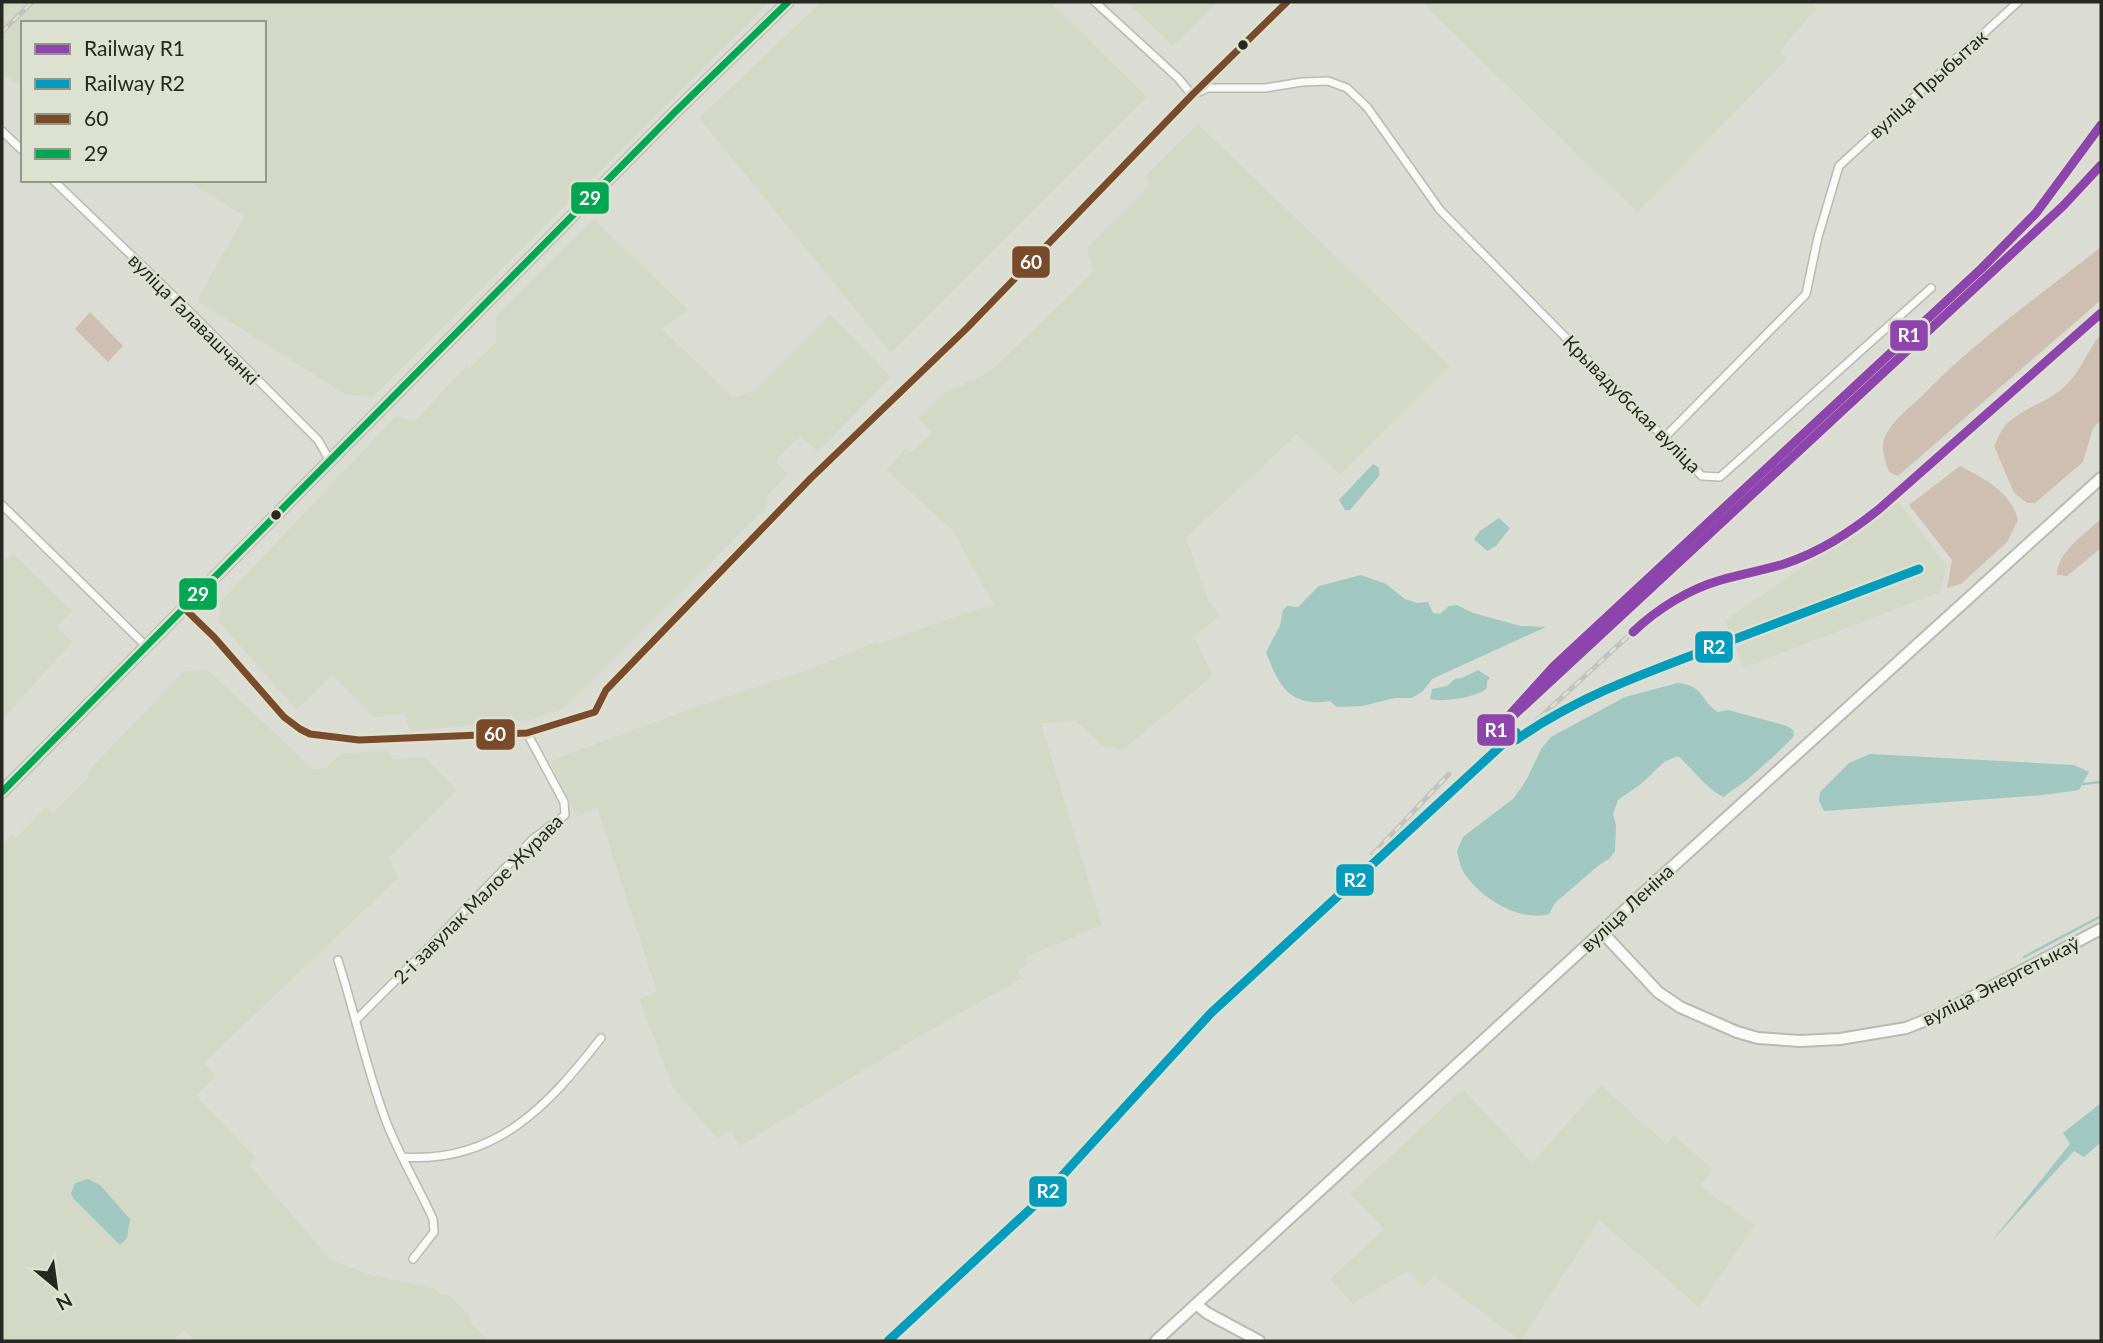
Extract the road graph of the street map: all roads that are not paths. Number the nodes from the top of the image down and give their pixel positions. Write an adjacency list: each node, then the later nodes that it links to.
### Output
1 (788, 2): 11 (street)
2 (1095, 2): 5 (street)
3 (1287, 2): 5 (street)
4 (2018, 2): 10 (street, вуліца Прыбытак)
5 (1192, 95): 10 (street, Крывадубская вуліца); 16 (street)
6 (2, 131): 7 (street)
7 (21, 149)
8 (55, 182): 11 (street, вуліца Галавашчанкі)
9 (1931, 288): 10 (street, Крывадубская вуліца)
10 (1665, 437)
11 (330, 461): 14 (street)
12 (2101, 478): 19 (street, вуліца Леніна)
13 (2, 505): 15 (street)
14 (184, 608): 15 (street); 16 (street)
15 (145, 645): 17 (street)
16 (527, 733): 21 (street, 2-і завулак Малое Журава)
17 (2, 792)
18 (2101, 929): 19 (street, вуліца Энергетыкаў)
19 (1602, 932): 25 (street, вуліца Леніна)
20 (338, 960): 21 (street)
21 (357, 1019): 23 (street)
22 (601, 1038): 23 (street)
23 (402, 1157): 24 (street)
24 (413, 1259)
25 (1196, 1304): 26 (street, вуліца Леніна); 27 (street)
26 (1156, 1341)
27 (1259, 1341)

